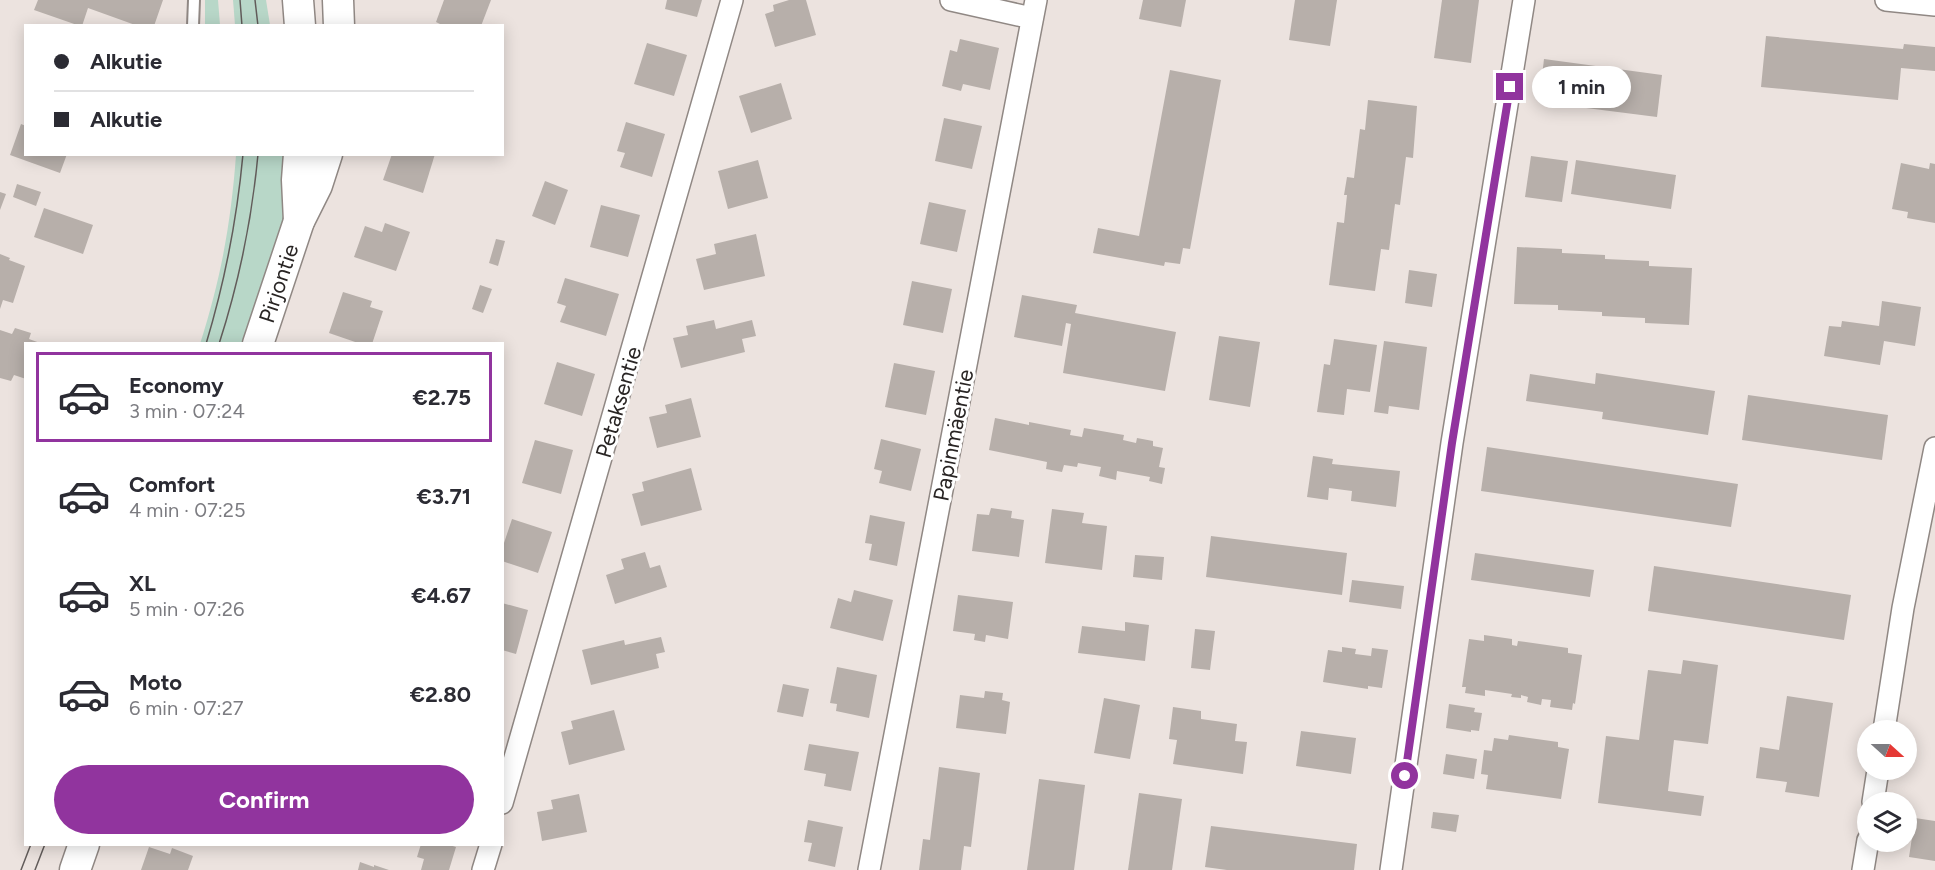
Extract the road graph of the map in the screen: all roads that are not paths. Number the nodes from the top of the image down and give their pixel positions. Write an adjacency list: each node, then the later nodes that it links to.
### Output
1 (194, 0): 10 (lane)
2 (298, 0): 11 (main road)
3 (338, 0): 12 (main road)
4 (732, 0): 19 (street, Petaksentie)
5 (951, 0): 9 (street)
6 (1524, 0): 26 (street)
7 (1886, 0): 8 (street)
8 (1935, 5)
9 (1034, 9): 25 (street, Papinmäentie)
10 (193, 24)
11 (300, 24)
12 (339, 24)
13 (299, 156): 15 (main road, Pirjontie)
14 (326, 156): 15 (main road, Pirjontie)
15 (300, 221): 16 (main road, Pirjontie)
16 (259, 342)
17 (1935, 448): 18 (street)
18 (1886, 720)
19 (504, 796)
20 (83, 846): 23 (main road)
21 (489, 846): 24 (street)
22 (1866, 852): 27 (street)
23 (75, 870)
24 (483, 870)
25 (869, 870)
26 (1391, 870)
27 (1863, 870)

